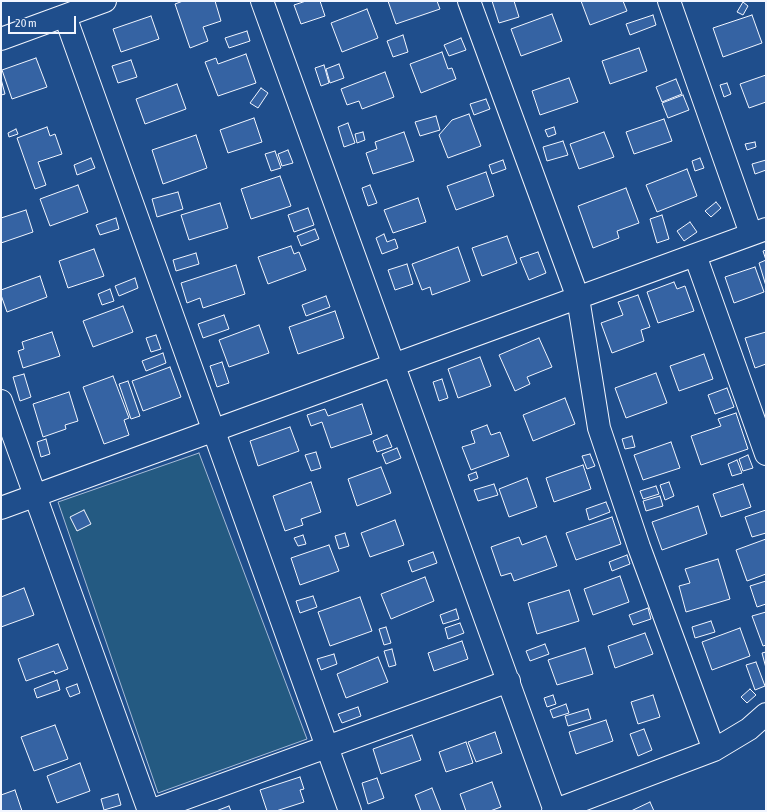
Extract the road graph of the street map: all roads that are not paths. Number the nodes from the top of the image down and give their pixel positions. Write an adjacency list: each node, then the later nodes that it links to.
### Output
1 (105, 1): 5 (street)
2 (262, 1): 10 (street)
3 (469, 1): 9 (street)
4 (669, 1): 7 (street)
5 (65, 16): 6 (street); 12 (street)
6 (1, 39)
7 (759, 231): 8 (street)
8 (695, 255): 9 (street); 13 (street)
9 (578, 298): 10 (street); 19 (street)
10 (394, 365): 12 (street); 16 (street)
11 (1, 401): 14 (street)
12 (214, 431): 14 (street); 18 (street)
13 (766, 454)
14 (35, 496): 15 (street); 21 (street)
15 (1, 508)
16 (509, 681): 18 (street); 20 (street)
17 (766, 714): 19 (street)
18 (327, 747): 21 (street); 22 (street)
19 (714, 750): 20 (street)
20 (554, 810)
21 (149, 811)
22 (350, 811)

